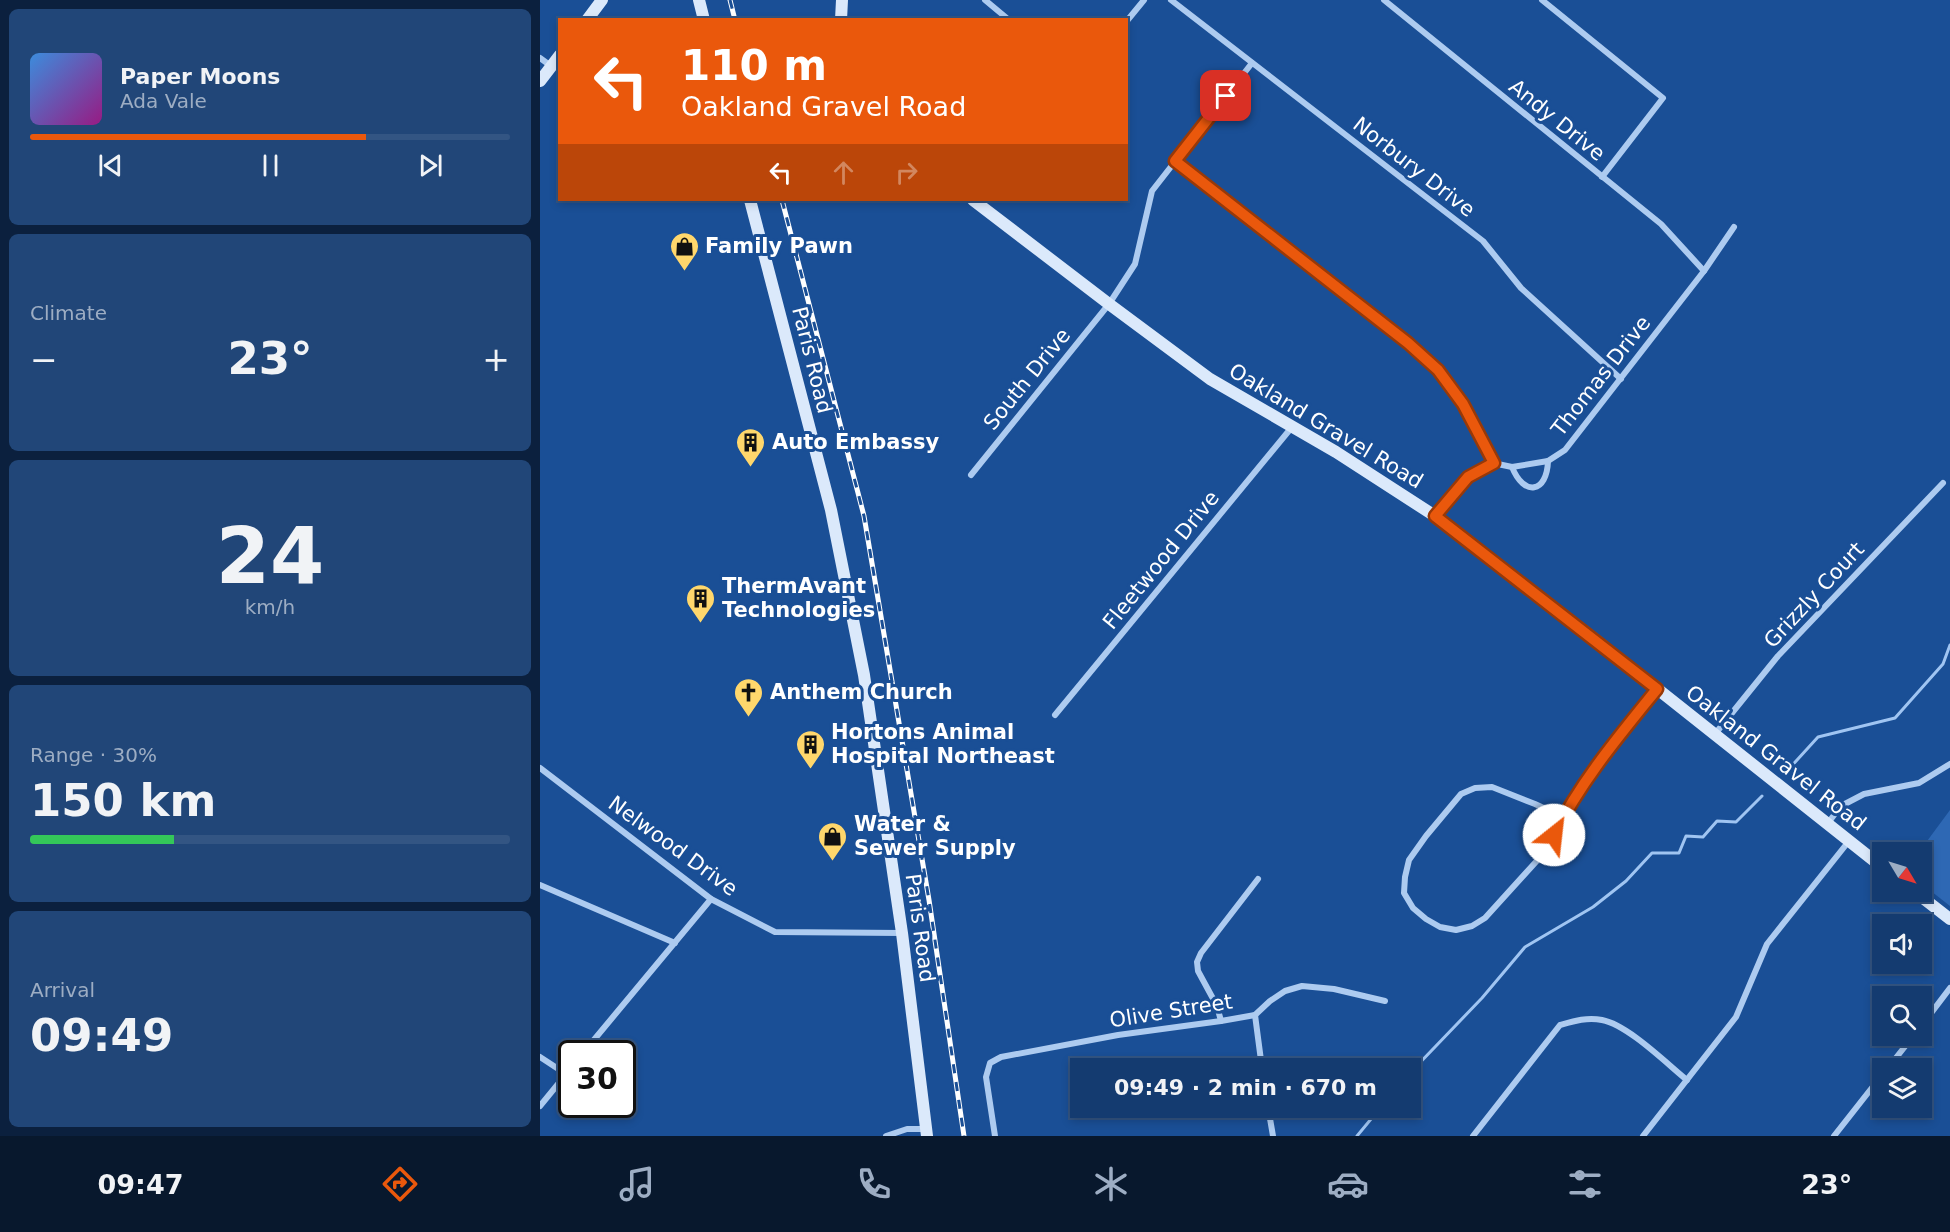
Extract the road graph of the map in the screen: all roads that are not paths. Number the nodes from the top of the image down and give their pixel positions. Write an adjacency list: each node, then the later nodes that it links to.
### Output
1 (602, 0): 9 (street)
2 (699, 0): 10 (street)
3 (842, 0): 11 (street)
4 (985, 0): 12 (street)
5 (1144, 0): 13 (street)
6 (1171, 0): 16 (street, Norbury Drive)
7 (1384, 0): 20 (street, Andy Drive)
8 (1542, 0): 20 (street)
9 (588, 18)
10 (704, 18)
11 (841, 18)
12 (1007, 18)
13 (1128, 20)
14 (558, 57): 17 (street)
15 (540, 58): 17 (street)
16 (1252, 63): 19 (street, South Drive); 26 (street, Norbury Drive)
17 (551, 66): 18 (street)
18 (540, 81)
19 (1175, 161): 25 (street, South Drive); 29 (street)
20 (1602, 177): 24 (street, Andy Drive)
21 (750, 201): 48 (street, Paris Road)
22 (980, 202): 25 (street, Oakland Gravel Road)
23 (1734, 227): 24 (street, Thomas Drive)
24 (1704, 271): 26 (street, Thomas Drive)
25 (1109, 304): 27 (street, Oakland Gravel Road); 31 (street, South Drive)
26 (1621, 379): 28 (street, Thomas Drive)
27 (1292, 427): 33 (street, Oakland Gravel Road); 35 (street, Fleetwood Drive)
28 (1548, 461): 30 (street, Thomas Drive); 30 (street)
29 (1494, 463): 30 (street, Thomas Drive); 33 (street)
30 (1512, 467)
31 (971, 475)
32 (1943, 483): 36 (street, Grizzly Court)
33 (1435, 516): 34 (street, Oakland Gravel Road)
34 (1657, 689): 36 (street, Oakland Gravel Road); 39 (street)
35 (1055, 715)
36 (1714, 734): 40 (street, Oakland Gravel Road)
37 (1950, 764): 40 (street)
38 (540, 768): 45 (street, Nelwood Drive)
39 (1563, 817): 39 (street)
40 (1828, 823): 41 (street, Oakland Gravel Road)
41 (1849, 841): 42 (street, Oakland Gravel Road); 61 (street)
42 (1872, 859)
43 (1258, 879): 54 (street)
44 (540, 885): 49 (street)
45 (711, 899): 48 (street, Nelwood Drive); 49 (street)
46 (1929, 902): 47 (street)
47 (1950, 918)
48 (902, 933): 66 (street, Paris Road)
49 (675, 943): 55 (street)
50 (1950, 988): 52 (street)
51 (1385, 1001): 53 (street, Olive Street)
52 (1932, 1012)
53 (1255, 1015): 54 (street, Olive Street); 58 (street)
54 (1221, 1021): 68 (street, Olive Street)
55 (594, 1040)
56 (1905, 1046): 59 (street)
57 (540, 1057): 60 (street)
58 (1261, 1058)
59 (1896, 1058)
60 (558, 1069)
61 (1687, 1080): 70 (street); 71 (street)
62 (558, 1084): 64 (street)
63 (1872, 1087): 72 (street)
64 (540, 1106)
65 (1270, 1118): 69 (street)
66 (926, 1132): 67 (street)
67 (886, 1136)
68 (995, 1136)
69 (1273, 1136)
70 (1473, 1136)
71 (1643, 1136)
72 (1834, 1136)

